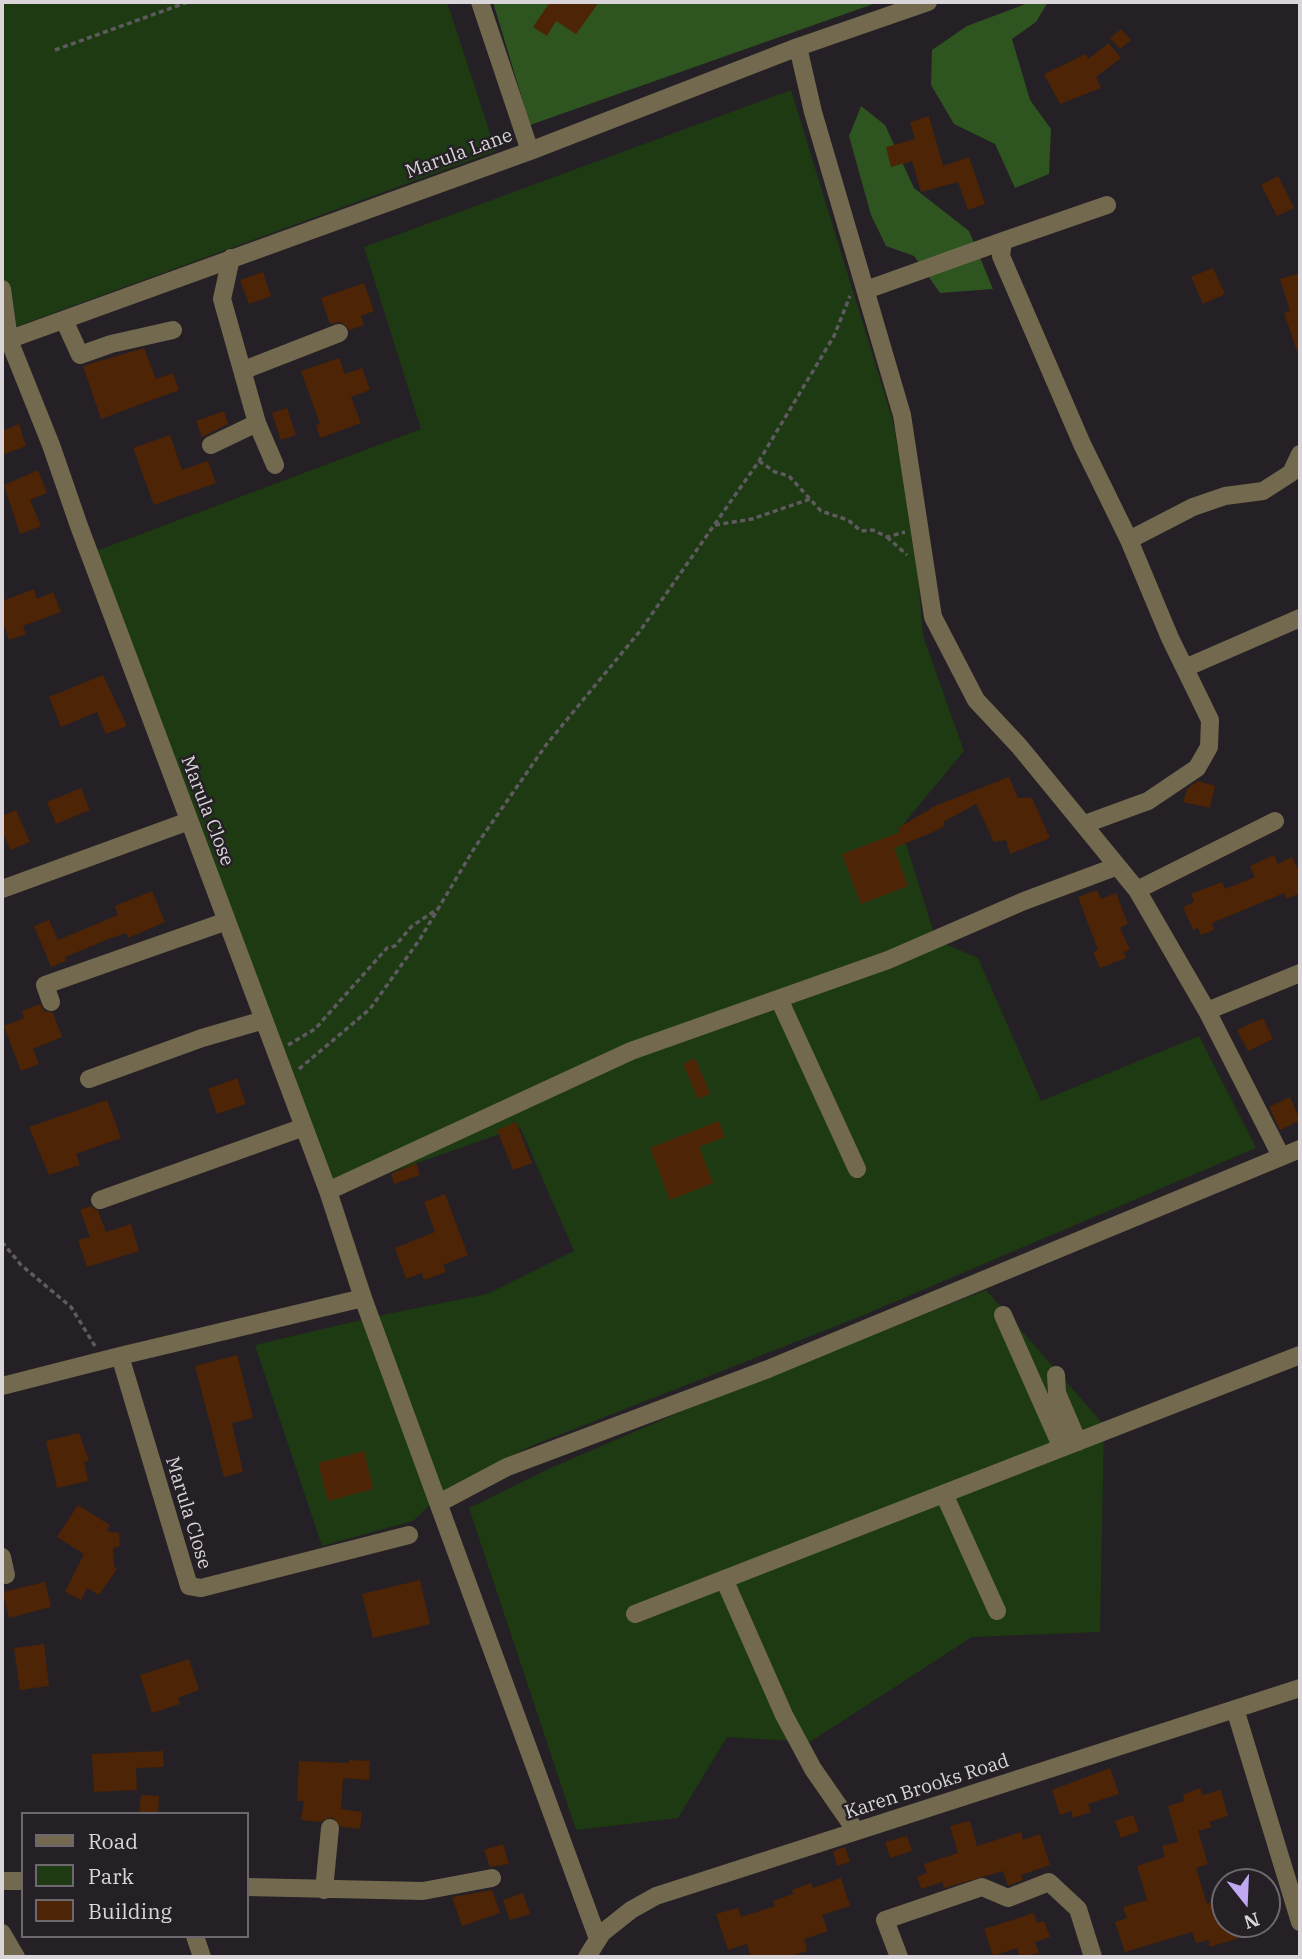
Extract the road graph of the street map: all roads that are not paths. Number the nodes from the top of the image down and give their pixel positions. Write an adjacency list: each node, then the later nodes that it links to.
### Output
1 (480, 2): 4 (street)
2 (929, 2): 3 (street, Marula Lane)
3 (798, 47): 4 (street, Marula Lane); 9 (street)
4 (530, 151): 7 (street, Marula Lane)
5 (1107, 205): 6 (street)
6 (1003, 241): 9 (street); 19 (street)
7 (231, 258): 10 (street, Marula Lane); 14 (street)
8 (2, 289): 13 (street, Marula Close)
9 (866, 290): 24 (street)
10 (64, 320): 11 (street); 13 (street, Marula Lane)
11 (173, 330)
12 (339, 333): 14 (street)
13 (5, 341): 22 (street, Marula Close)
14 (244, 370): 15 (street)
15 (257, 423): 16 (street); 18 (street)
16 (211, 445)
17 (1300, 453): 19 (street)
18 (275, 466)
19 (1129, 540): 21 (street)
20 (1300, 618): 21 (street)
21 (1185, 668): 24 (street)
22 (189, 821): 26 (street); 28 (street, Marula Close)
23 (1275, 821): 27 (street)
24 (1084, 824): 25 (street)
25 (1115, 866): 27 (street); 30 (street)
26 (2, 889)
27 (1137, 891): 32 (street)
28 (226, 921): 31 (street); 33 (street, Marula Close)
29 (1300, 974): 32 (street)
30 (779, 999): 38 (street); 39 (street)
31 (51, 1002)
32 (1208, 1011): 37 (street)
33 (264, 1020): 34 (street); 35 (street, Marula Close)
34 (89, 1079)
35 (304, 1127): 39 (street, Marula Close); 40 (street)
36 (1300, 1149): 37 (street)
37 (1281, 1156): 49 (street)
38 (857, 1169)
39 (328, 1191): 41 (street, Marula Close)
40 (100, 1200)
41 (363, 1298): 44 (street); 49 (street, Marula Close)
42 (1003, 1315): 47 (street)
43 (1300, 1355): 47 (street)
44 (113, 1358): 46 (street); 50 (street, Marula Close)
45 (1056, 1375): 47 (street)
46 (2, 1386)
47 (1070, 1445): 48 (street)
48 (944, 1494): 53 (street); 54 (street)
49 (439, 1503): 68 (street, Marula Close)
50 (408, 1535)
51 (2, 1557): 52 (street)
52 (6, 1575)
53 (724, 1579): 55 (street); 59 (street)
54 (998, 1611)
55 (635, 1614)
56 (1300, 1688): 57 (street, Karen Brooks Road)
57 (1235, 1709): 59 (street, Karen Brooks Road); 65 (street)
58 (330, 1828): 64 (street)
59 (856, 1831): 68 (street, Karen Brooks Road)
60 (492, 1878): 64 (street)
61 (2, 1881): 62 (street)
62 (21, 1881)
63 (248, 1887): 64 (street)
64 (324, 1890)
65 (1300, 1922)
66 (2, 1933): 69 (street)
67 (196, 1938): 70 (street)
68 (598, 1939): 71 (street, Karen Brooks Road)
69 (16, 1957)
70 (202, 1957)
71 (587, 1957)
72 (899, 1957): 73 (street)
73 (1093, 1957)

